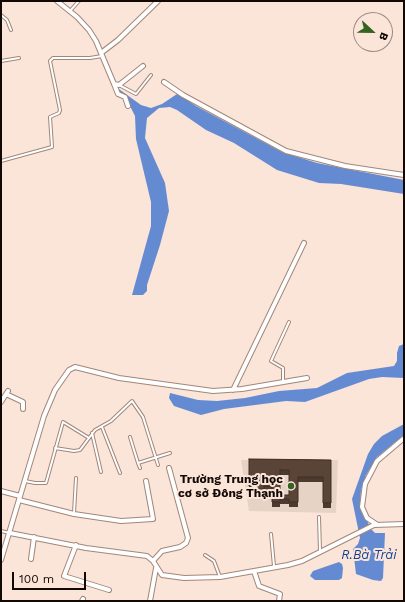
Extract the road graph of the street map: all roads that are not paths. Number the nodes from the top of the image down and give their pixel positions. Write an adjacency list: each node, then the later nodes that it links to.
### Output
1 (57, 1): 4 (street)
2 (79, 1): 4 (lane)
3 (158, 1): 7 (street)
4 (70, 11): 7 (street)
5 (1, 15): 6 (lane)
6 (11, 30)
7 (101, 54): 13 (street); 15 (lane)
8 (19, 58): 9 (lane)
9 (1, 61)
10 (143, 66): 13 (street)
11 (151, 75): 13 (lane)
12 (164, 82): 16 (street)
13 (117, 84): 14 (street)
14 (128, 106)
15 (1, 161)
16 (404, 175)
17 (304, 243): 21 (street)
18 (289, 322): 20 (lane)
19 (307, 378): 20 (street)
20 (283, 382): 21 (street)
21 (233, 390): 39 (street)
22 (1, 402): 23 (street)
23 (23, 409)
24 (102, 427): 25 (lane); 31 (lane); 37 (lane)
25 (92, 433): 27 (lane); 36 (lane)
26 (130, 437): 32 (lane)
27 (89, 438): 29 (lane); 29 (lane)
28 (403, 439): 46 (street)
29 (55, 448): 39 (lane)
30 (170, 453): 31 (lane)
31 (156, 458): 32 (lane); 33 (lane)
32 (138, 463): 34 (lane)
33 (158, 465)
34 (140, 468)
35 (169, 468): 56 (street)
36 (101, 472)
37 (120, 472)
38 (76, 478): 43 (lane)
39 (25, 480): 42 (street)
40 (146, 481): 43 (street)
41 (1, 491): 42 (street)
42 (20, 498): 43 (street); 48 (street)
43 (74, 514)
44 (319, 517): 52 (lane)
45 (404, 524): 46 (street)
46 (375, 525): 52 (street)
47 (1, 532): 48 (lane)
48 (10, 533): 50 (street); 55 (street)
49 (271, 534): 58 (lane)
50 (34, 537): 51 (street); 54 (street)
51 (76, 546): 56 (street); 61 (street)
52 (320, 552): 58 (street)
53 (205, 555): 60 (lane)
54 (31, 559)
55 (1, 560)
56 (153, 561): 57 (street)
57 (156, 568): 60 (street); 62 (street)
58 (274, 568): 59 (street)
59 (254, 571): 60 (street); 63 (street)
60 (220, 577)
61 (109, 590)
62 (150, 601)
63 (279, 601)

